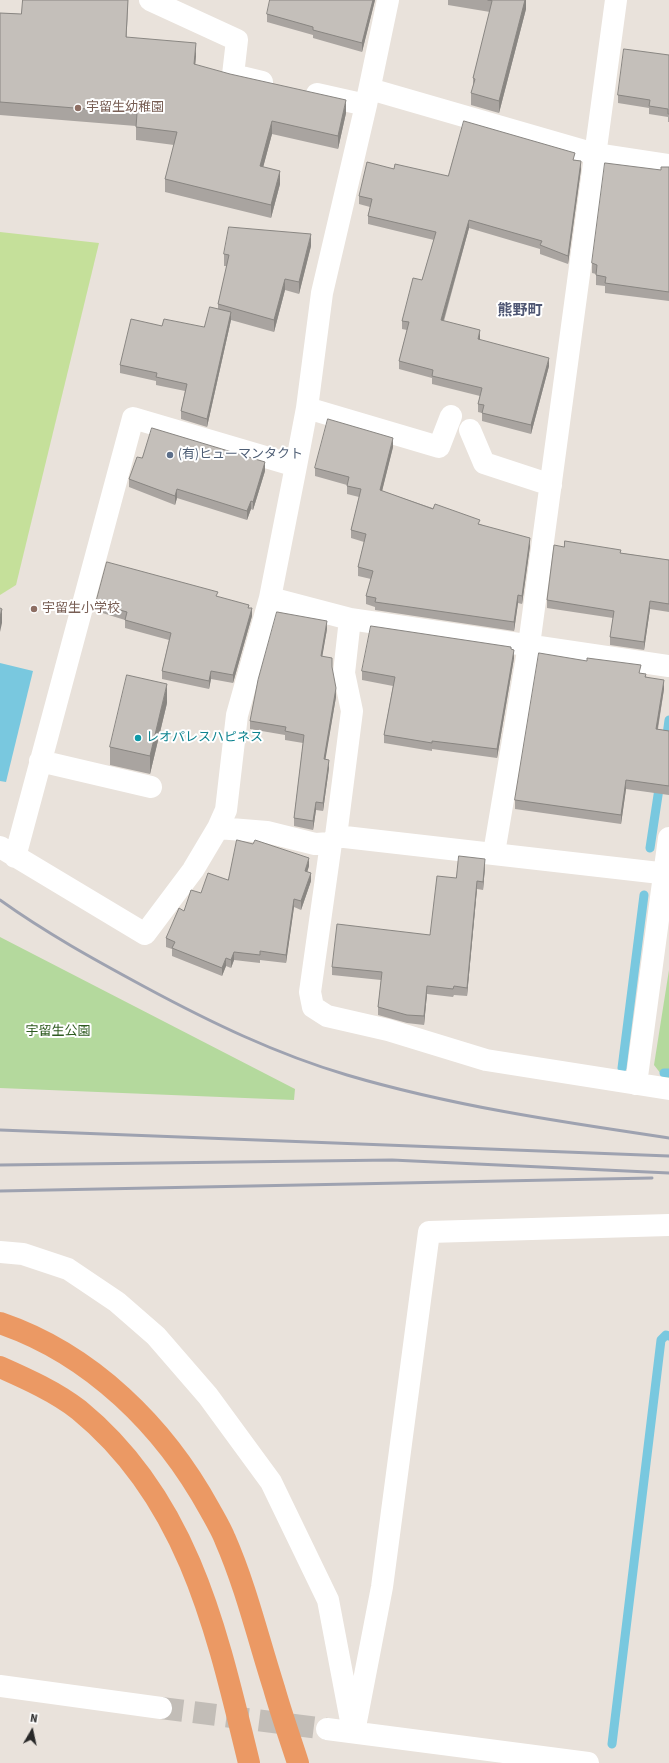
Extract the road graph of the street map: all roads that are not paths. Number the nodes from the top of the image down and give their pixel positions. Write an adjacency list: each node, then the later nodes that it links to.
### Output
1 (150, 0): 4 (street)
2 (388, 0): 4 (street)
3 (616, 0): 5 (street)
4 (368, 97): 5 (street); 7 (street)
5 (595, 154): 6 (street); 11 (street)
6 (669, 165)
7 (307, 408): 8 (street); 10 (street)
8 (451, 416)
9 (470, 430): 11 (street)
10 (296, 466): 12 (street); 16 (street)
11 (551, 485): 14 (street)
12 (270, 598): 13 (street); 18 (street)
13 (350, 618): 14 (street); 20 (street)
14 (529, 645): 15 (street); 22 (street)
15 (669, 666)
16 (40, 761): 17 (street); 21 (street)
17 (151, 786)
18 (218, 828): 20 (street); 21 (street)
19 (669, 838): 23 (street)
20 (334, 840): 22 (street); 24 (street)
21 (7, 852)
22 (494, 853): 23 (street)
23 (666, 874): 24 (street)
24 (636, 1084): 25 (street)
25 (669, 1089)
26 (669, 1225): 35 (street)
27 (0, 1252): 35 (street)
28 (0, 1323): 32 (highway)
29 (0, 1367): 30 (highway)
30 (229, 1680): 36 (highway); 37 (highway)
31 (0, 1686): 33 (street)
32 (274, 1689): 38 (highway); 39 (highway)
33 (161, 1708)
34 (327, 1729): 35 (street)
35 (354, 1732): 40 (street)
36 (242, 1763)
37 (249, 1763)
38 (291, 1763)
39 (298, 1763)
40 (588, 1763)

